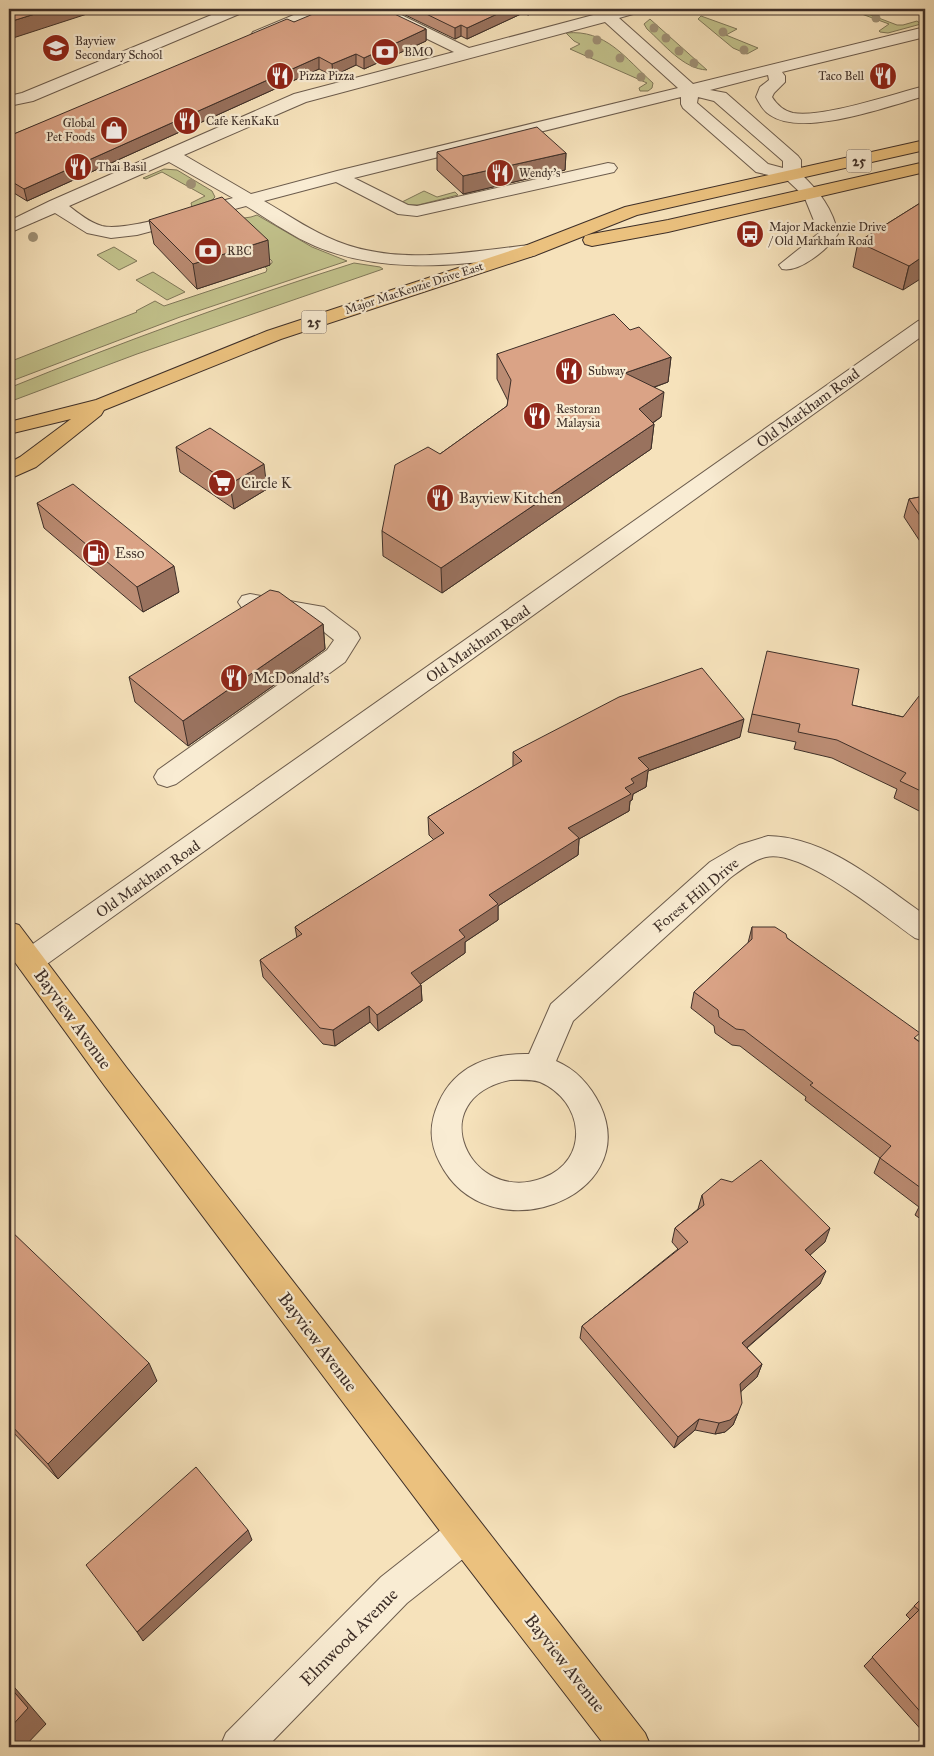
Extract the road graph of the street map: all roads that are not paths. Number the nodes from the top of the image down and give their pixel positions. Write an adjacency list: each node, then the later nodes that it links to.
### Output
1 (239, 9): 12 (street)
2 (321, 9): 7 (street)
3 (377, 9): 8 (street)
4 (635, 9): 5 (street)
5 (605, 12): 8 (street); 10 (street)
6 (925, 32): 9 (street)
7 (248, 40)
8 (466, 53): 16 (street)
9 (771, 69): 10 (street); 11 (street)
10 (690, 90): 19 (street); 19 (street); 20 (street)
11 (925, 91)
12 (26, 97): 13 (street); 14 (street)
13 (9, 101)
14 (9, 111)
15 (925, 145): 19 (main road, Major MacKenzie Drive East / 25)
16 (170, 155): 22 (street); 23 (street)
17 (925, 167): 21 (main road, Major MacKenzie Drive East / 25)
18 (608, 168): 20 (street)
19 (792, 175): 21 (street); 25 (main road, Major MacKenzie Drive East / 25)
20 (337, 176): 22 (street)
21 (812, 194): 25 (main road, Major MacKenzie Drive East / 25); 26 (street)
22 (249, 201): 23 (street); 25 (street)
23 (56, 205): 24 (street)
24 (9, 228)
25 (529, 251): 28 (main road, Major MacKenzie Drive East / 25)
26 (789, 265)
27 (925, 325): 35 (street, Old Markham Road)
28 (103, 404): 29 (main road, Major MacKenzie Drive East / 25); 30 (main road, Major MacKenzie Drive East / 25)
29 (9, 428)
30 (9, 472)
31 (250, 602): 32 (street)
32 (167, 777)
33 (925, 930): 36 (street, Forest Hill Drive)
34 (9, 933): 35 (main road, Bayview Avenue)
35 (30, 961): 37 (main road, Bayview Avenue)
36 (538, 1068): 36 (street)
37 (465, 1534): 38 (street, Elmwood Avenue); 39 (main road, Bayview Avenue)
38 (240, 1747)
39 (631, 1747)

